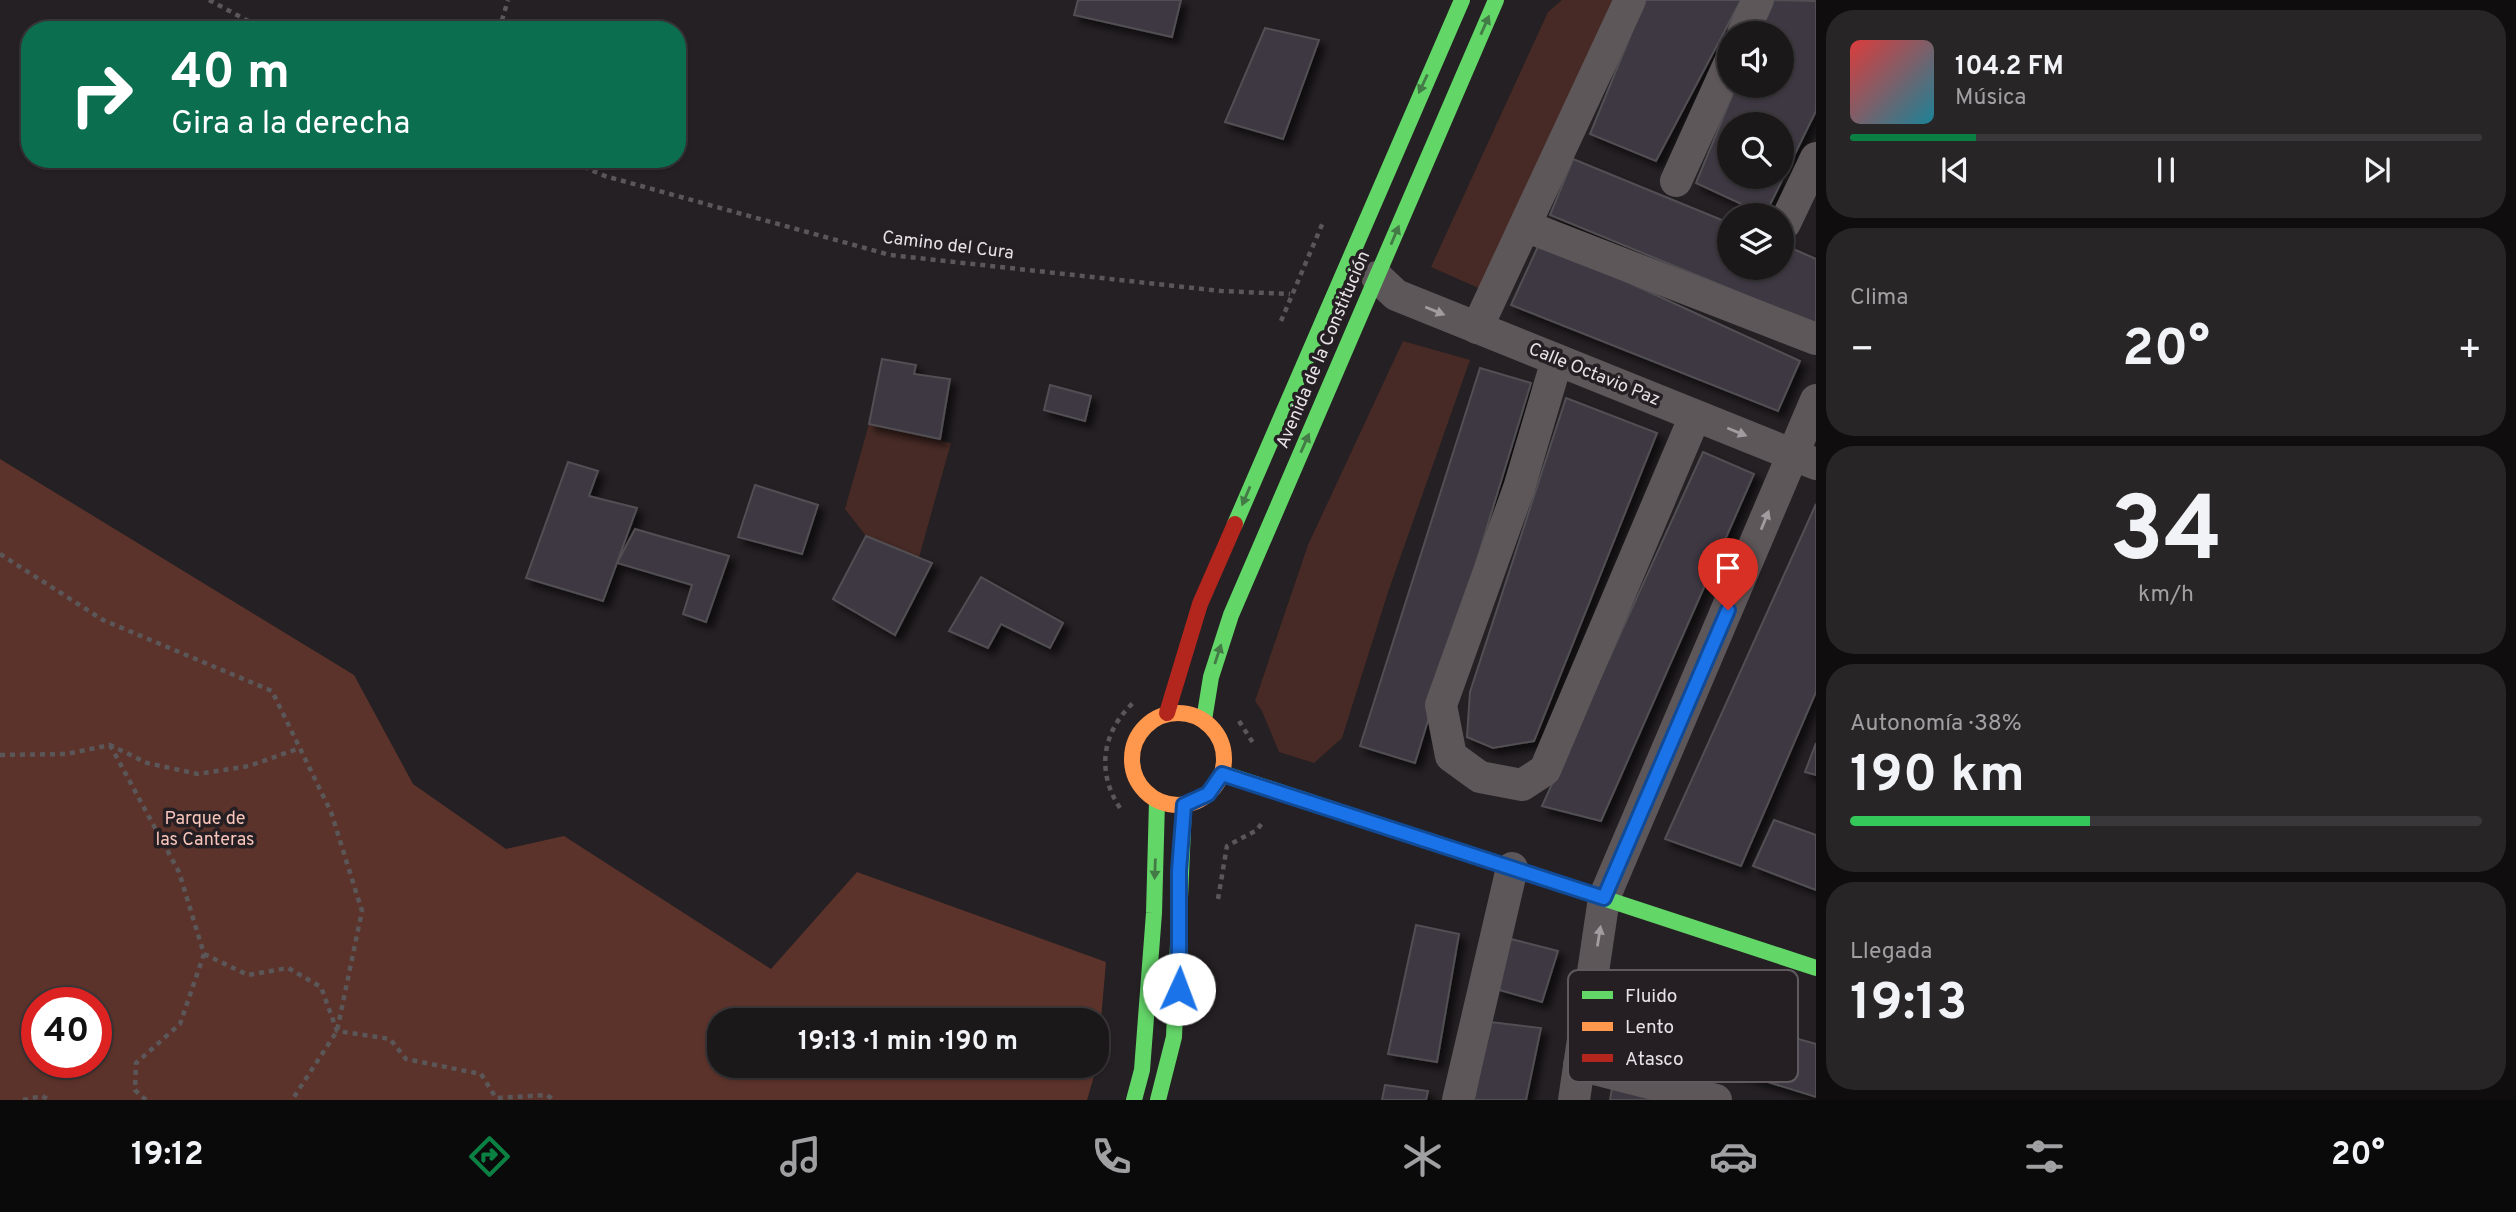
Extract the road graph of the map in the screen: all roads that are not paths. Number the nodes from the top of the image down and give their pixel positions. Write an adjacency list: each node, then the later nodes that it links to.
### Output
1 (1462, 0): 18 (street, Avenida de la Constitución, one-way to 18)
2 (1496, 0): 11 (street, Avenida de la Constitución, one-way to 2)
3 (1630, 0): 10 (street)
4 (1758, 0): 5 (street)
5 (1748, 21)
6 (1717, 90): 8 (street)
7 (1816, 158): 9 (street)
8 (1676, 181)
9 (1794, 204)
10 (1525, 226): 12 (street); 13 (street)
11 (1377, 277): 12 (street, Calle Octavio Paz, one-way to 12); 19 (street, Avenida de la Constitución, one-way to 11)
12 (1477, 328): 14 (street, Calle Octavio Paz)
13 (1816, 339)
14 (1557, 360): 16 (street, Calle Octavio Paz); 16 (street)
15 (1816, 400): 17 (street)
16 (1695, 416): 17 (street, Calle Octavio Paz, one-way to 17)
17 (1804, 459): 24 (street, one-way to 17)
18 (1167, 713): 19 (street); 21 (street)
19 (1204, 720): 20 (street)
20 (1222, 774): 22 (street); 23 (street)
21 (1157, 801): 22 (street); 29 (street, one-way to 29)
22 (1184, 805): 30 (street)
23 (1511, 868): 24 (street); 31 (street)
24 (1604, 898): 25 (street); 26 (street, one-way to 24)
25 (1816, 968)
26 (1593, 970)
27 (1577, 1082): 32 (street)
28 (1646, 1082): 33 (street)
29 (1134, 1100)
30 (1158, 1100)
31 (1458, 1100)
32 (1574, 1100)
33 (1716, 1100)

